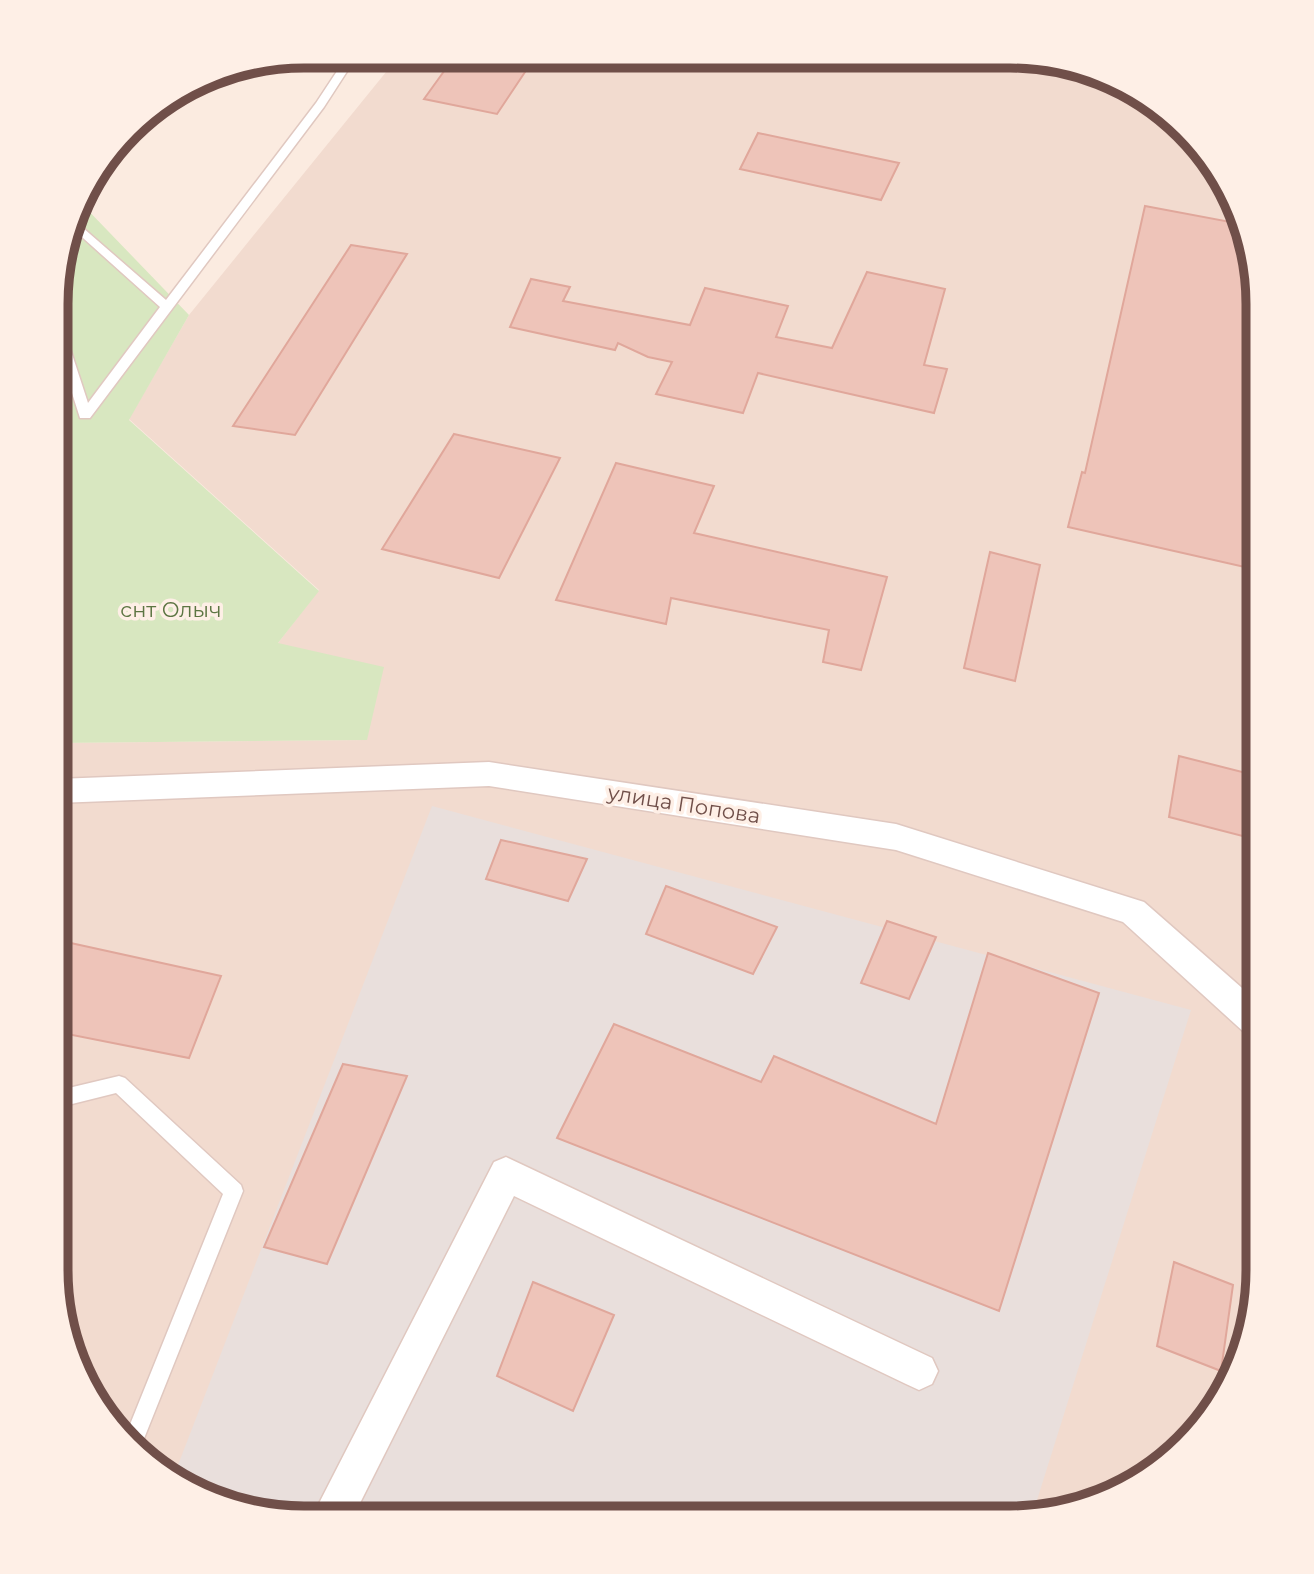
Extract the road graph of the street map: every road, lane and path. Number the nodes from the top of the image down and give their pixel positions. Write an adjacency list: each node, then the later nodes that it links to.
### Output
1 (344, 68): 3 (lane)
2 (80, 230): 3 (lane)
3 (167, 307): 4 (lane)
4 (68, 361)
5 (68, 791): 6 (street, улица Попова)
6 (1245, 1012)
7 (68, 1097): 9 (lane)
8 (919, 1371): 10 (street)
9 (136, 1435)
10 (338, 1505)

